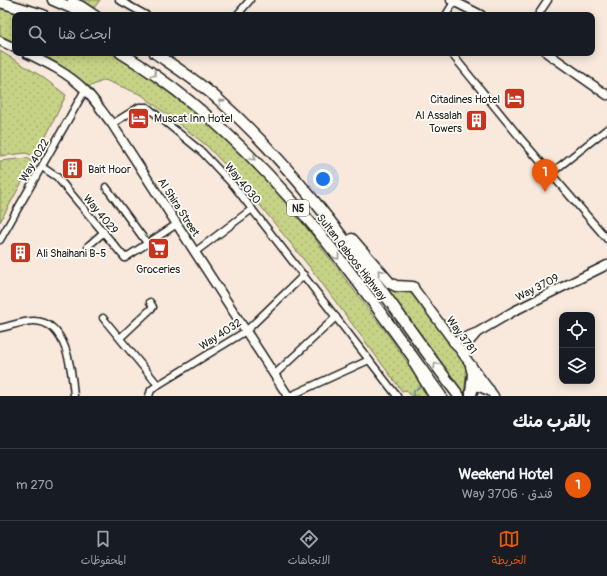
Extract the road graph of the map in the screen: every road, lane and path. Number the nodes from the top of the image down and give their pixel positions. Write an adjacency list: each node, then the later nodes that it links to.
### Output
1 (52, 0): 9 (highway)
2 (71, 0): 10 (street)
3 (119, 0): 11 (street)
4 (250, 0): 12 (street)
5 (548, 0): 15 (street)
6 (453, 1): 13 (street); 14 (street)
7 (0, 2): 8 (highway)
8 (33, 12)
9 (81, 12)
10 (92, 12)
11 (141, 12)
12 (240, 12)
13 (448, 12)
14 (475, 12)
15 (540, 12)
16 (0, 41): 17 (street)
17 (12, 47)
18 (33, 56): 23 (street, Al Shira Street)
19 (126, 56): 48 (highway, Sultan Qaboos Highway / N5, one-way to 48)
20 (160, 56): 29 (highway, Sultan Qaboos Highway / N5, one-way to 20)
21 (453, 56): 28 (street)
22 (551, 56): 24 (street)
23 (85, 90): 25 (street, Al Shira Street); 27 (street, Way 4022)
24 (607, 95)
25 (112, 124): 31 (street, Way 4030); 32 (street, Al Shira Street)
26 (607, 129): 28 (street)
27 (42, 167): 33 (street, Way 4029); 35 (street, Way 4022)
28 (550, 174): 34 (street)
29 (298, 180): 41 (highway, one-way to 29); 63 (highway, Sultan Qaboos Highway / N5, one-way to 29)
30 (106, 187): 36 (street, Way 4029)
31 (252, 209): 38 (street); 40 (street, Way 4030)
32 (177, 224): 36 (street, Way 4029); 38 (street, Al Shira Street)
33 (104, 232): 36 (street, Way 4029); 37 (street)
34 (607, 239)
35 (0, 240)
36 (147, 243)
37 (88, 246)
38 (195, 252): 46 (street, Al Shira Street)
39 (607, 265): 47 (street, Way 3709)
40 (304, 275): 43 (street, Way 4030); 46 (street, Way 4032)
41 (414, 287): 50 (street, Way 3781)
42 (150, 302): 49 (street)
43 (336, 317): 51 (street, Way 4030); 53 (street)
44 (103, 318): 49 (street)
45 (0, 328): 57 (street)
46 (246, 332): 53 (street, Al Shira Street); 54 (street, Way 4032)
47 (478, 332): 50 (street, Way 3709); 52 (street, Way 3709)
48 (395, 333): 61 (street); 62 (highway, Sultan Qaboos Highway / N5)
49 (120, 338): 54 (street)
50 (453, 342): 52 (street, Way 3781)
51 (369, 360): 59 (street); 60 (street, Way 4030)
52 (468, 362): 55 (street, Way 3781); 56 (highway)
53 (274, 375): 59 (street, Al Shira Street)
54 (158, 384): 58 (street, Way 4032)
55 (492, 393): 56 (highway)
56 (471, 394)
57 (74, 396)
58 (149, 396)
59 (289, 396)
60 (397, 396)
61 (433, 396)
62 (441, 396)
63 (459, 396)

